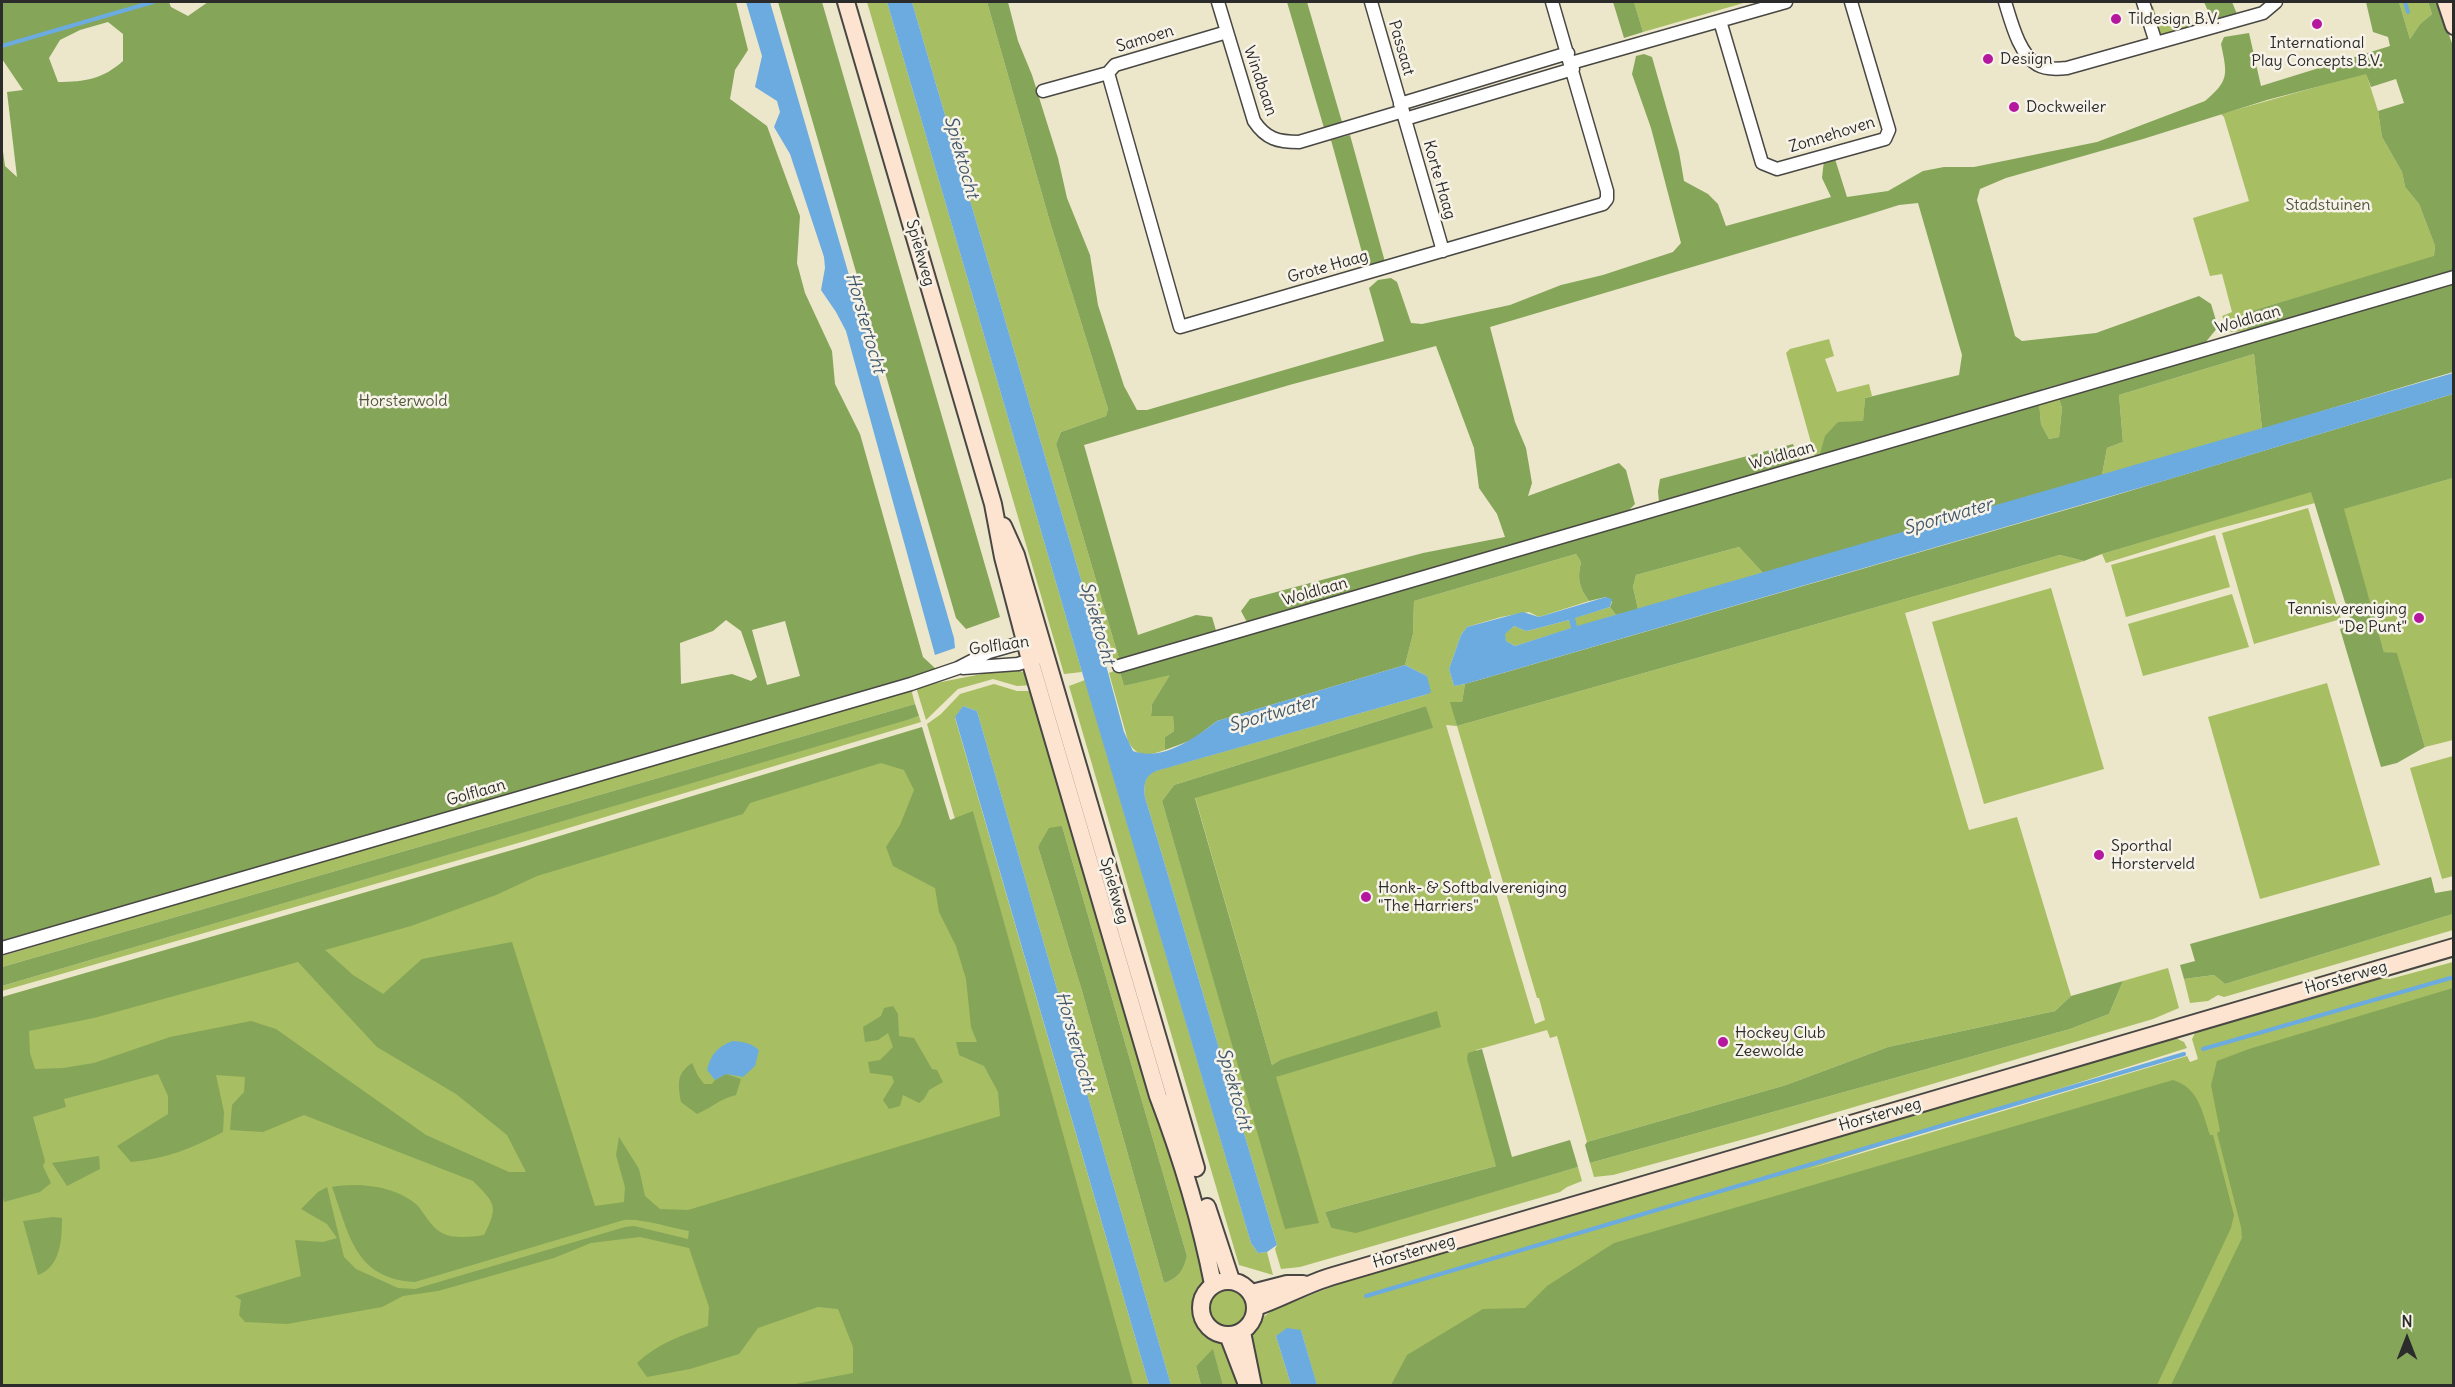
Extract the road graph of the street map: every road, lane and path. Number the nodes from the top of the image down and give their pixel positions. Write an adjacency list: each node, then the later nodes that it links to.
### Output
1 (846, 2): 21 (main road, Spiekweg)
2 (1218, 2): 13 (street, Windbaan)
3 (1371, 2): 18 (street, Passaat)
4 (1552, 2): 15 (street)
5 (1786, 2): 11 (street, Windbaan)
6 (1851, 2): 11 (street, Zonnehoven)
7 (2005, 2): 14 (street)
8 (2143, 2): 14 (street)
9 (2276, 2): 14 (street)
10 (2446, 2): 12 (main road)
11 (1720, 21): 15 (street, Windbaan)
12 (2454, 26)
13 (1227, 32): 16 (street, Samoen); 18 (street, Windbaan)
14 (2156, 44)
15 (1571, 62): 18 (street, Windbaan); 19 (street, Grote Haag)
16 (1108, 73): 17 (street, Samoen); 19 (street, Grote Haag)
17 (1042, 91)
18 (1402, 111): 19 (street, Korte Haag)
19 (1443, 251)
20 (2454, 277): 23 (street, Woldlaan)
21 (1032, 639): 22 (main road, Spiekweg); 24 (street, Golflaan)
22 (1038, 658): 24 (street, Golflaan); 27 (main road, Spiekweg); 28 (main road, Spiekweg)
23 (1119, 666)
24 (958, 668): 26 (street, Golflaan)
25 (2454, 947): 29 (main road, Horsterweg)
26 (2, 948)
27 (1232, 1280): 28 (main road); 29 (main road)
28 (1213, 1284): 30 (main road)
29 (1254, 1300): 30 (main road)
30 (1235, 1334): 31 (main road); 32 (main road)
31 (1247, 1386)
32 (1253, 1386)

